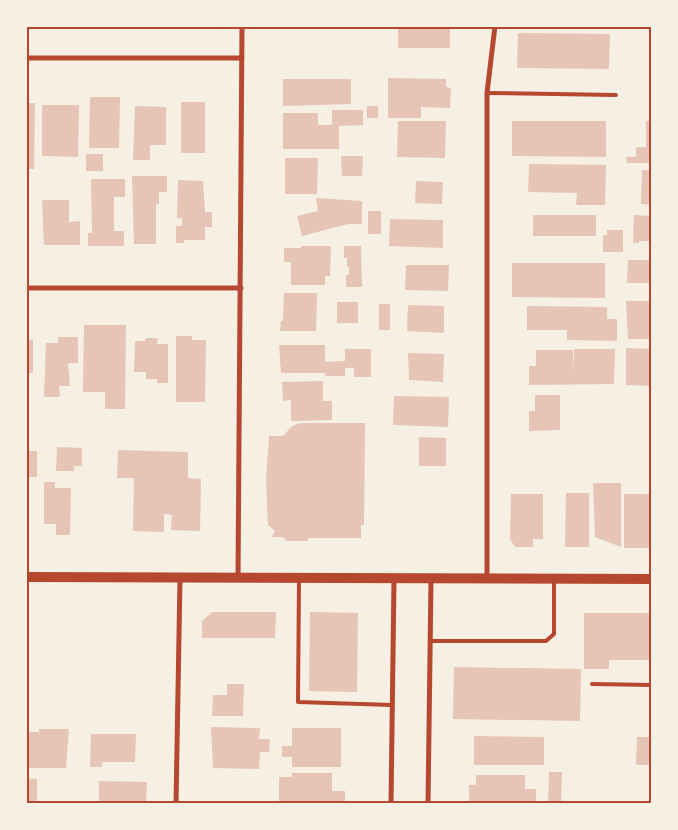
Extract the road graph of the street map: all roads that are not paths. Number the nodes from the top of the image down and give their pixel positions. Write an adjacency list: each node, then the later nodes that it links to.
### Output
1 (242, 26): 4 (street)
2 (495, 26): 5 (street)
3 (26, 58): 4 (street)
4 (242, 58): 8 (street)
5 (487, 93): 6 (lane); 13 (street)
6 (616, 95)
7 (26, 288): 8 (street)
8 (241, 288): 11 (street)
9 (26, 577): 10 (main road)
10 (180, 579): 11 (main road); 22 (street)
11 (238, 579): 12 (main road)
12 (299, 579): 16 (main road); 21 (lane)
13 (487, 579): 14 (main road); 17 (main road)
14 (554, 579): 15 (main road); 18 (lane)
15 (652, 579)
16 (394, 580): 17 (main road); 21 (street)
17 (431, 580): 18 (street)
18 (430, 641): 24 (street)
19 (592, 684): 20 (lane)
20 (652, 685)
21 (392, 705): 23 (street)
22 (176, 804)
23 (391, 804)
24 (428, 804)

